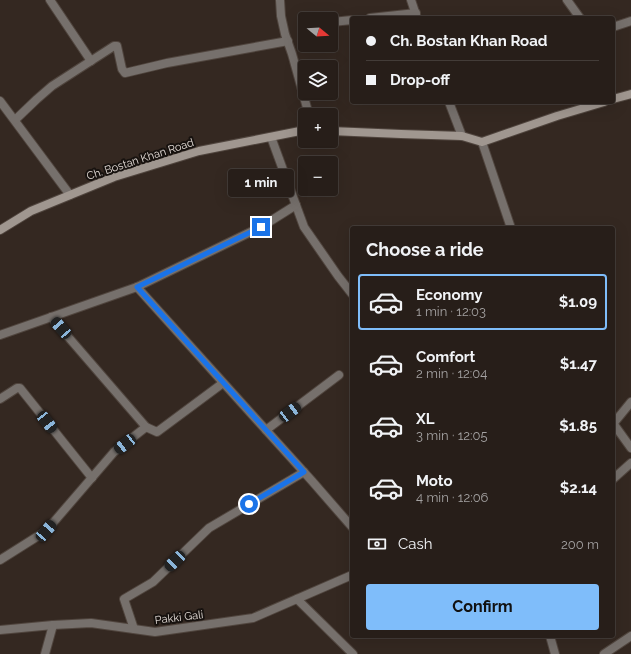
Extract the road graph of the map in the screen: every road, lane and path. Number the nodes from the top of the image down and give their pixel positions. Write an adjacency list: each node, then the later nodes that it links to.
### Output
1 (50, 0): 13 (street)
2 (280, 0): 12 (street)
3 (411, 0): 5 (street)
4 (567, 0): 7 (street)
5 (416, 15): 6 (street)
6 (401, 16)
7 (579, 16)
8 (350, 20): 9 (street)
9 (338, 21)
10 (631, 21): 11 (street)
11 (615, 26)
12 (288, 41): 13 (street); 19 (street)
13 (91, 61): 20 (street)
14 (631, 94): 15 (main road)
15 (615, 98)
16 (0, 101): 20 (street)
17 (450, 104): 23 (street)
18 (597, 104): 25 (main road)
19 (307, 108)
20 (14, 120): 26 (street)
21 (298, 131): 24 (main road, Ch. Bostan Khan Road)
22 (338, 131): 23 (main road)
23 (462, 136): 25 (main road)
24 (271, 137): 26 (main road, Ch. Bostan Khan Road); 27 (street)
25 (482, 142): 28 (street)
26 (70, 195): 29 (main road, Ch. Bostan Khan Road)
27 (296, 205): 30 (street); 31 (street)
28 (509, 226)
29 (0, 230)
30 (137, 287): 32 (street); 35 (street)
31 (350, 291)
32 (51, 317): 33 (street); 39 (street)
33 (0, 335)
34 (339, 375): 41 (street)
35 (223, 382): 39 (street); 41 (street)
36 (0, 399): 46 (street)
37 (631, 402): 38 (street)
38 (615, 422)
39 (146, 427): 46 (street)
40 (615, 427): 42 (street)
41 (266, 430): 44 (street)
42 (631, 448)
43 (631, 463): 45 (street)
44 (304, 472): 47 (street); 52 (street)
45 (615, 477)
46 (92, 478): 48 (street)
47 (350, 525)
48 (0, 560)
49 (350, 576): 50 (street, Pakki Gali)
50 (297, 599): 52 (street, Pakki Gali); 57 (street)
51 (53, 625): 52 (street, Pakki Gali); 53 (street, Pakki Gali); 56 (street)
52 (134, 629)
53 (0, 630)
54 (631, 636): 59 (street)
55 (551, 638): 58 (street)
56 (45, 654)
57 (353, 654)
58 (555, 654)
59 (604, 654)

